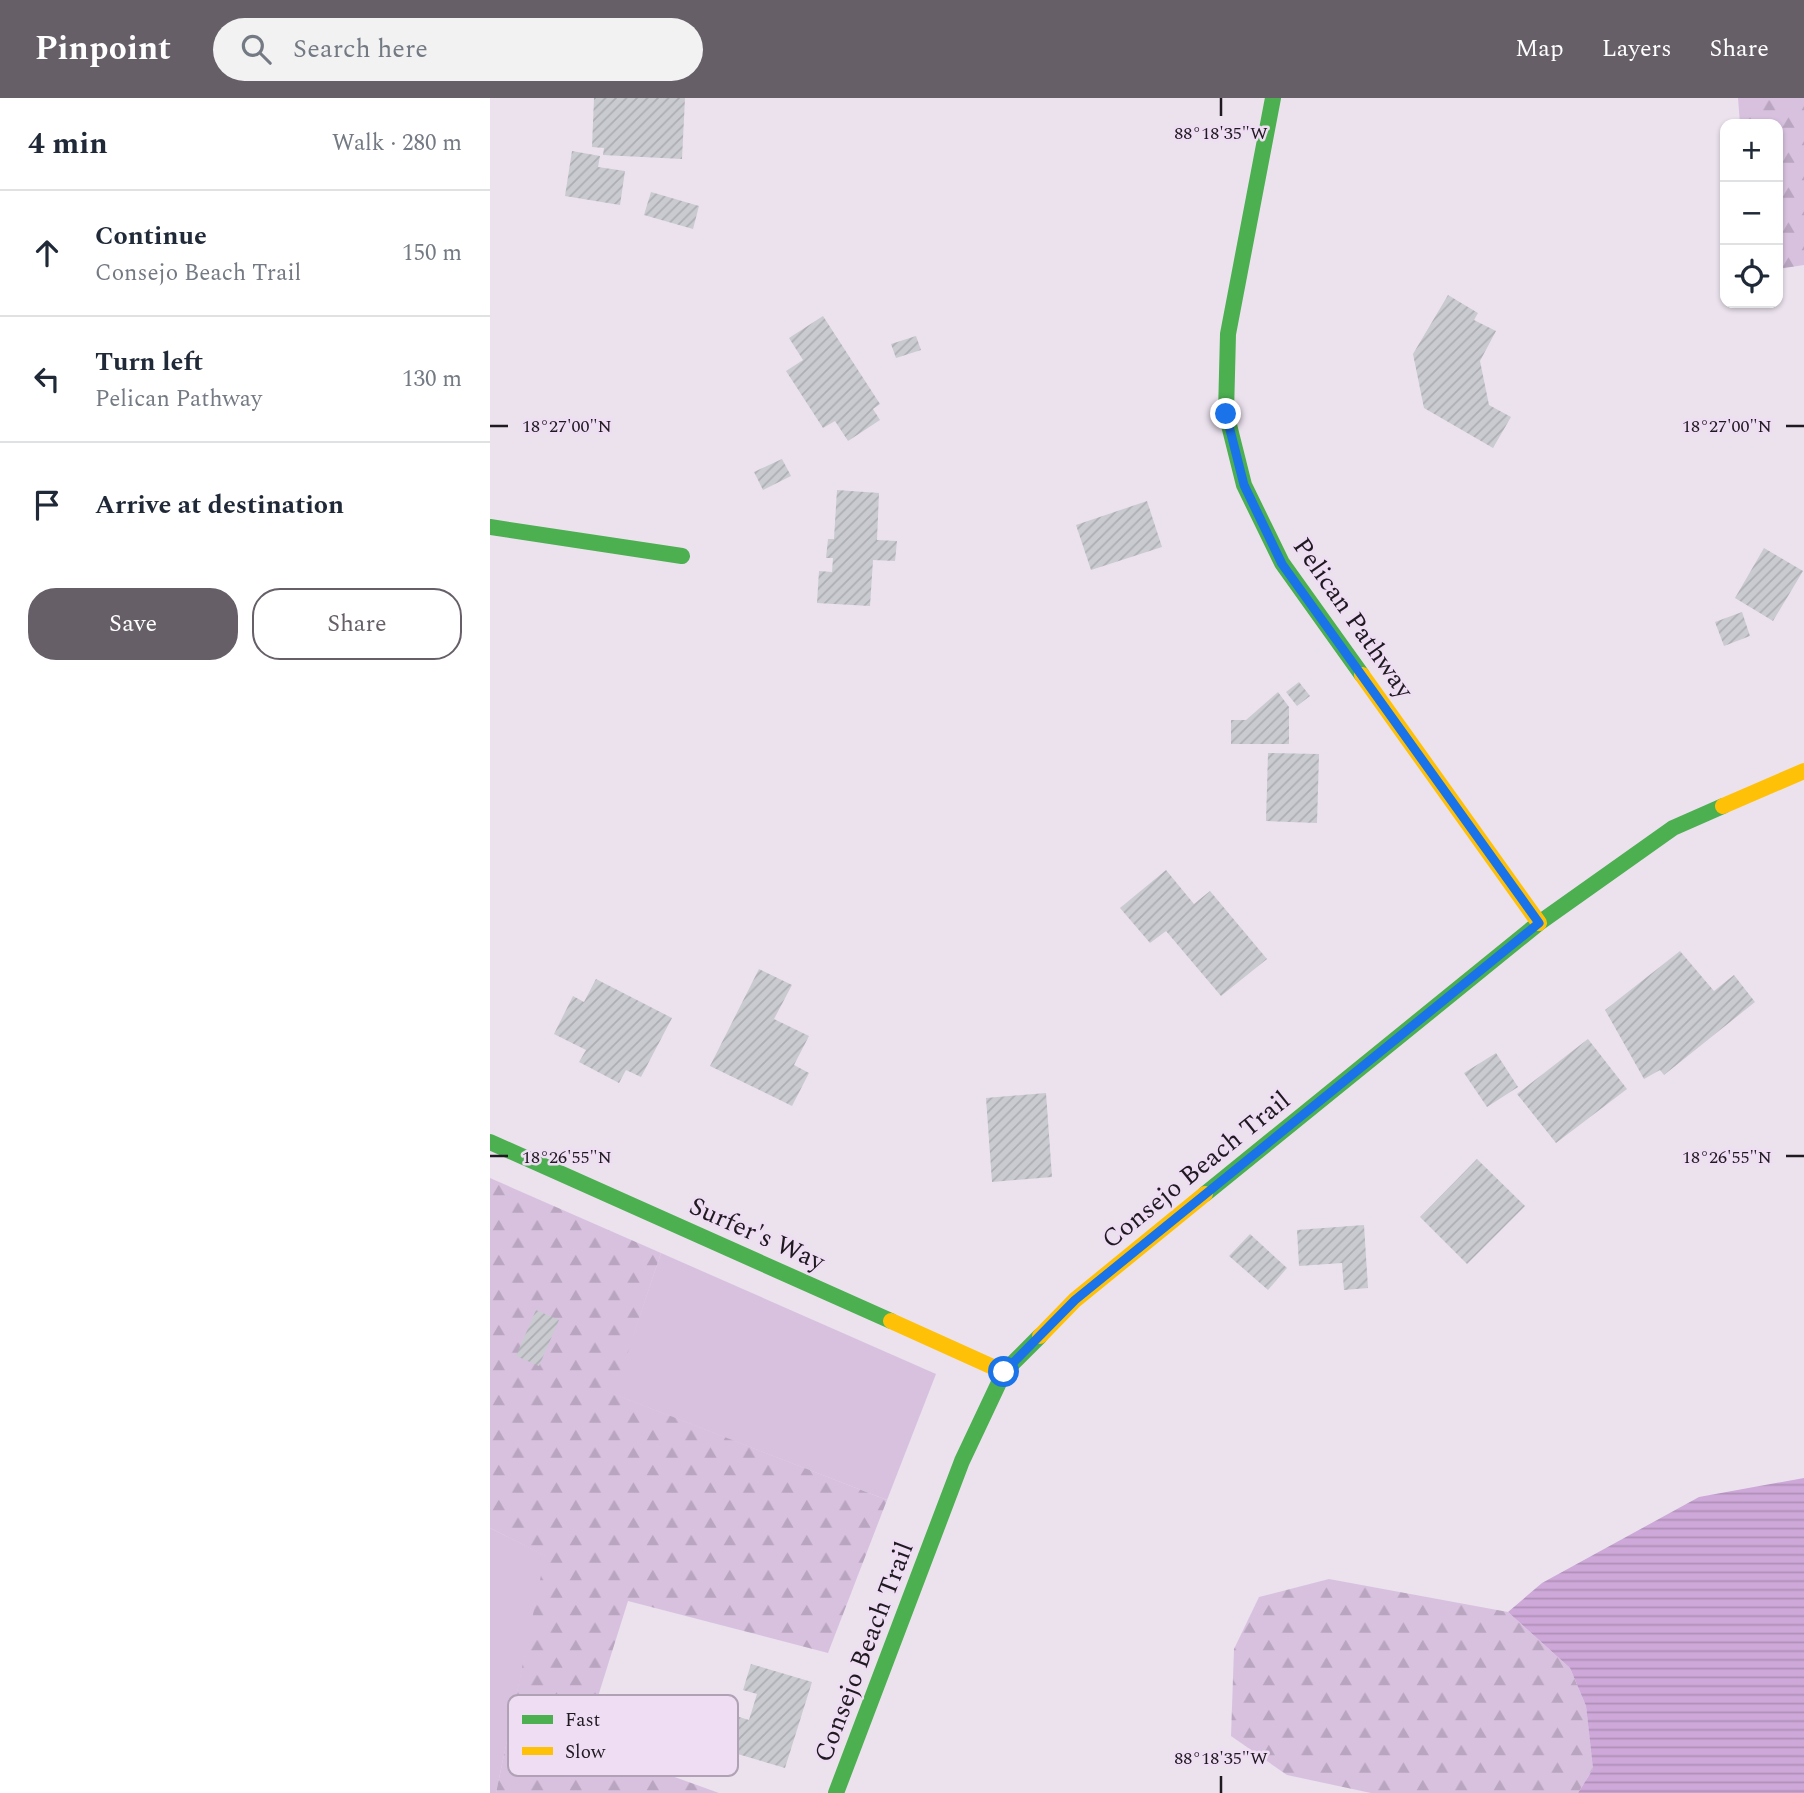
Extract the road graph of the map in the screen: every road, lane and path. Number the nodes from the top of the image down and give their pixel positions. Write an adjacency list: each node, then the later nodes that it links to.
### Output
1 (1273, 98): 5 (street, Pelican Pathway)
2 (490, 527): 3 (street)
3 (682, 556)
4 (1804, 771): 5 (street, Consejo Beach Trail)
5 (1539, 923): 7 (street, Consejo Beach Trail)
6 (490, 1142): 7 (street, Surfer's Way)
7 (1004, 1372): 8 (street, Consejo Beach Trail)
8 (836, 1793)

